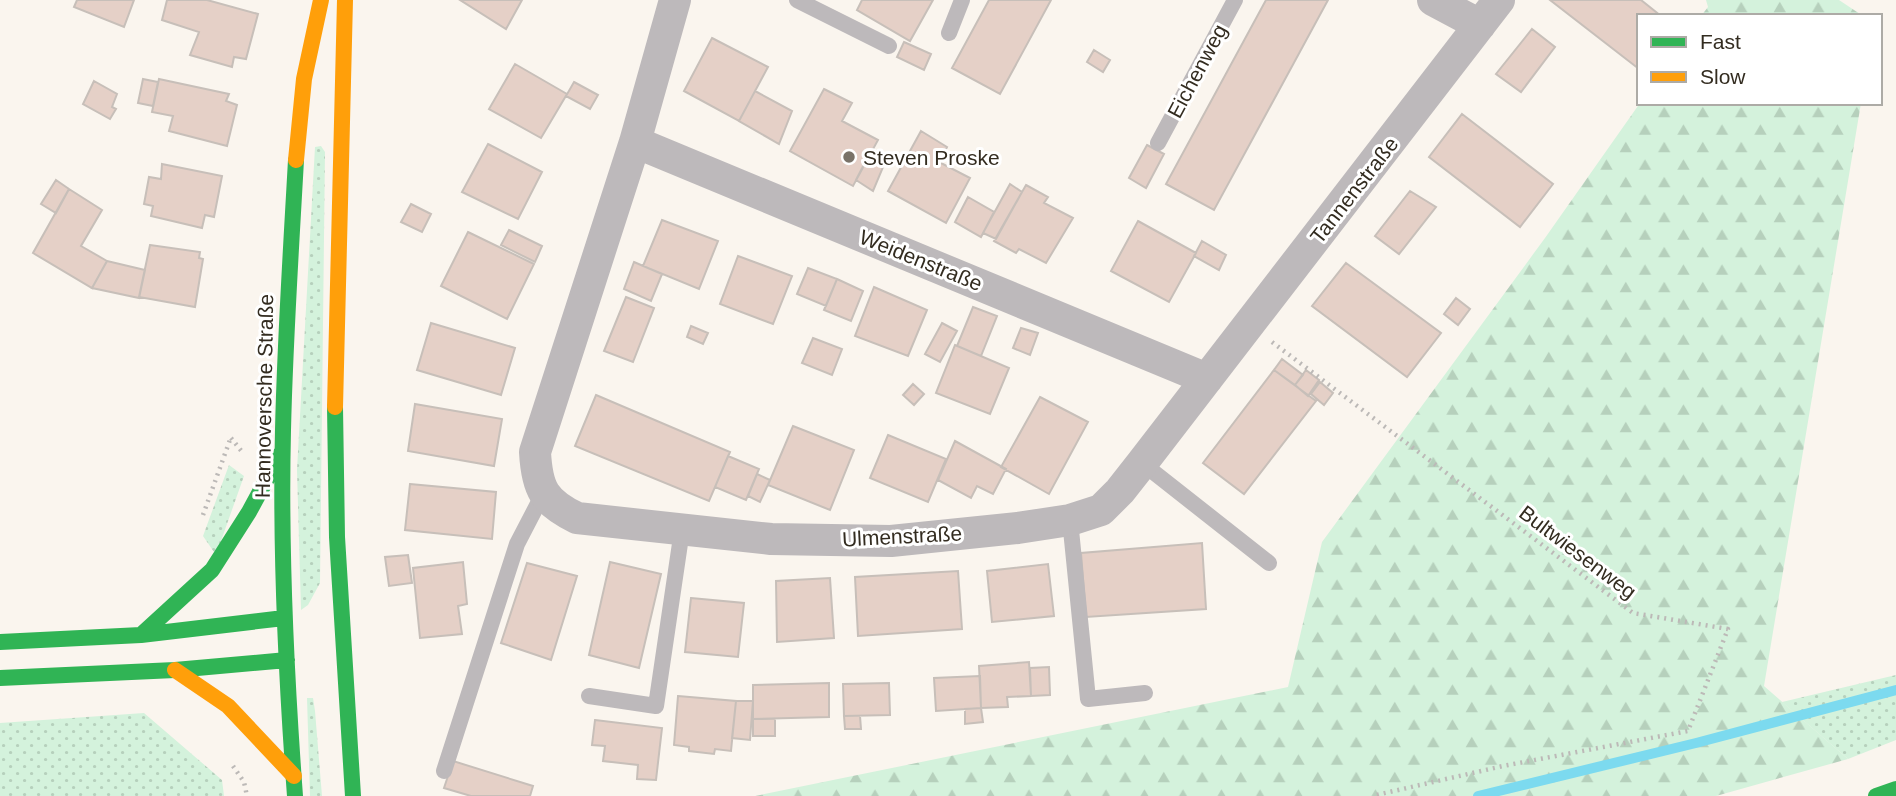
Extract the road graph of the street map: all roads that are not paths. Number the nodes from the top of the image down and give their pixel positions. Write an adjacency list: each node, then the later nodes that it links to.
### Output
1 (321, 0): 15 (main road, Hannoversche Straße)
2 (345, 0): 33 (main road)
3 (675, 0): 12 (street)
4 (797, 0): 11 (lane)
5 (962, 0): 10 (lane)
6 (1236, 0): 13 (lane, Eichenweg)
7 (1433, 0): 9 (street)
8 (1499, 0): 9 (street, Tannenstraße)
9 (1480, 25): 14 (street, Tannenstraße)
10 (948, 33)
11 (889, 46)
12 (635, 142): 14 (street, Weidenstraße); 17 (street)
13 (1158, 143)
14 (1207, 379): 16 (street, Ulmenstraße)
15 (281, 453): 21 (main road, Hannoversche Straße); 22 (main road)
16 (1142, 463): 18 (street, Ulmenstraße); 20 (lane)
17 (544, 492): 19 (street, Ulmenstraße); 29 (lane)
18 (1070, 520): 19 (street, Ulmenstraße); 27 (lane)
19 (682, 530): 28 (lane)
20 (1269, 563)
21 (290, 620): 22 (main road); 24 (main road, Hannoversche Straße)
22 (141, 635): 23 (main road)
23 (0, 642)
24 (293, 658): 25 (main road); 30 (main road, Hannoversche Straße)
25 (175, 670): 26 (main road); 30 (main road)
26 (0, 678)
27 (1145, 693)
28 (589, 696)
29 (444, 771)
30 (294, 776): 32 (main road, Hannoversche Straße)
31 (1896, 789): 34 (main road)
32 (295, 796)
33 (353, 796)
34 (1876, 796)

